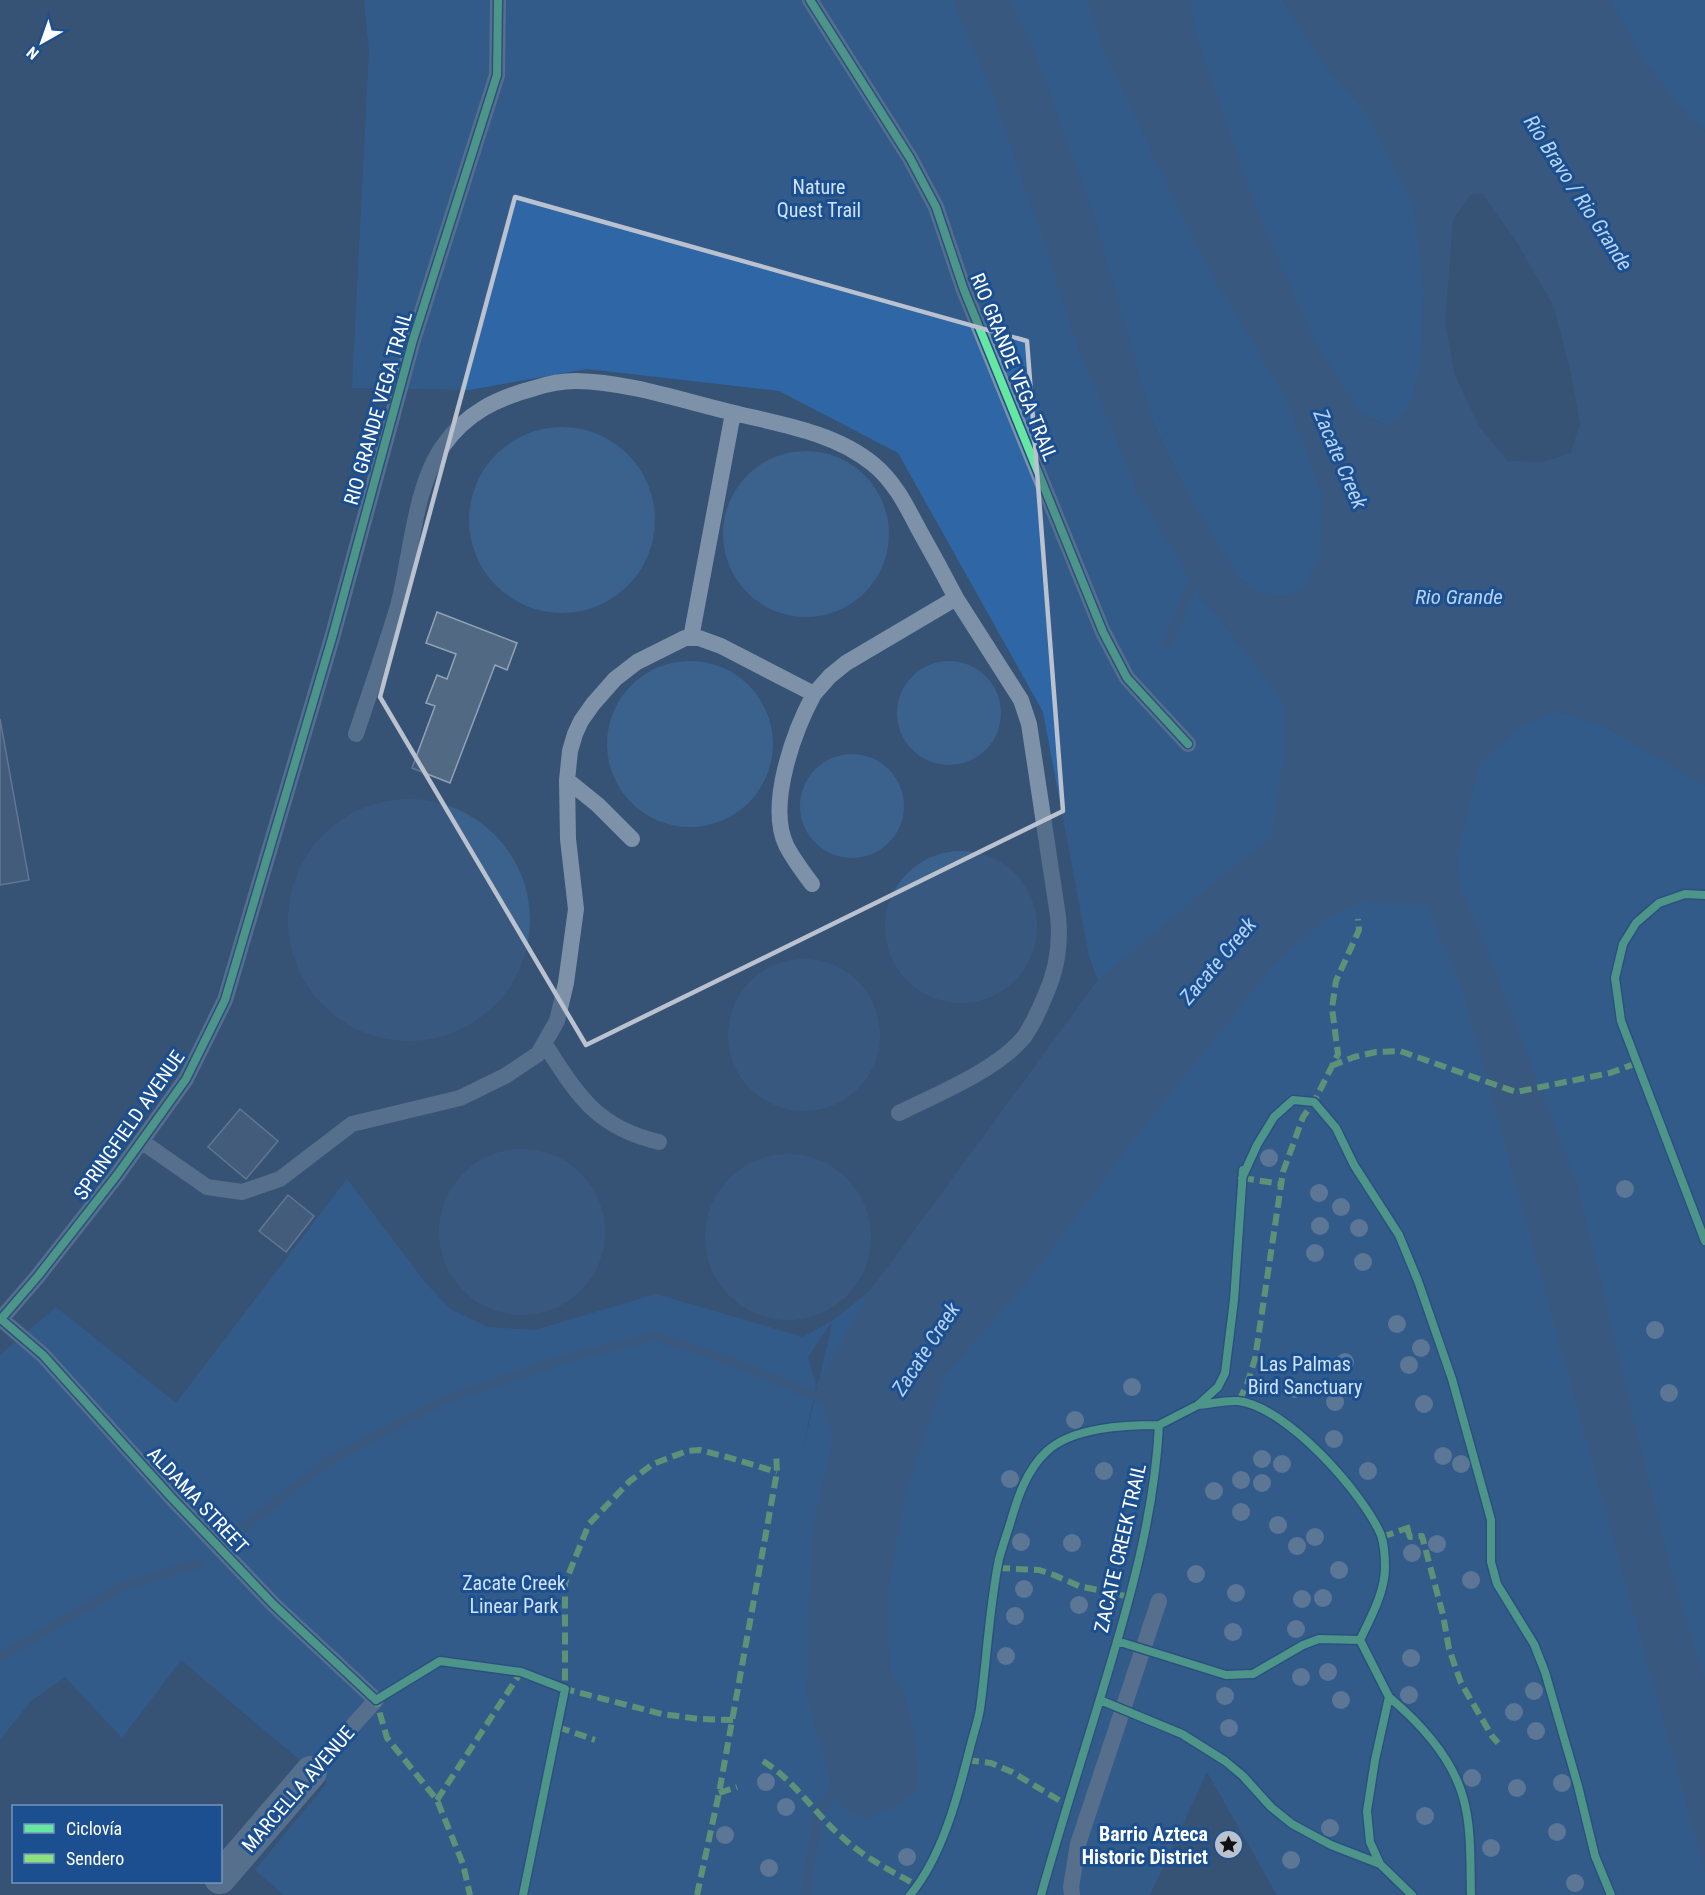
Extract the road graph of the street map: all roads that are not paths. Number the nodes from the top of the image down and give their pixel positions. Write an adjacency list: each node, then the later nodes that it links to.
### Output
1 (498, 0): 10 (lane, RIO GRANDE VEGA TRAIL)
2 (810, 0): 8 (lane, RIO GRANDE VEGA TRAIL)
3 (733, 413): 4 (lane); 5 (lane); 7 (lane)
4 (956, 598): 6 (lane); 14 (lane)
5 (691, 638): 6 (lane); 9 (lane)
6 (814, 694): 12 (lane)
7 (356, 734)
8 (1188, 744)
9 (567, 780): 11 (lane); 13 (lane)
10 (277, 824): 15 (lane, SPRINGFIELD AVENUE)
11 (633, 838)
12 (812, 884)
13 (544, 1043): 15 (lane); 16 (lane)
14 (899, 1113)
15 (141, 1141): 17 (lane, SPRINGFIELD AVENUE)
16 (658, 1142)
17 (0, 1320): 19 (lane, ALDAMA STREET)
18 (1160, 1601): 24 (lane)
19 (376, 1700): 20 (lane, MARCELLA AVENUE)
20 (311, 1772): 21 (street, MARCELLA AVENUE)
21 (222, 1876)
22 (216, 1883): 23 (street, MARCELLA AVENUE)
23 (206, 1895)
24 (1072, 1895)

